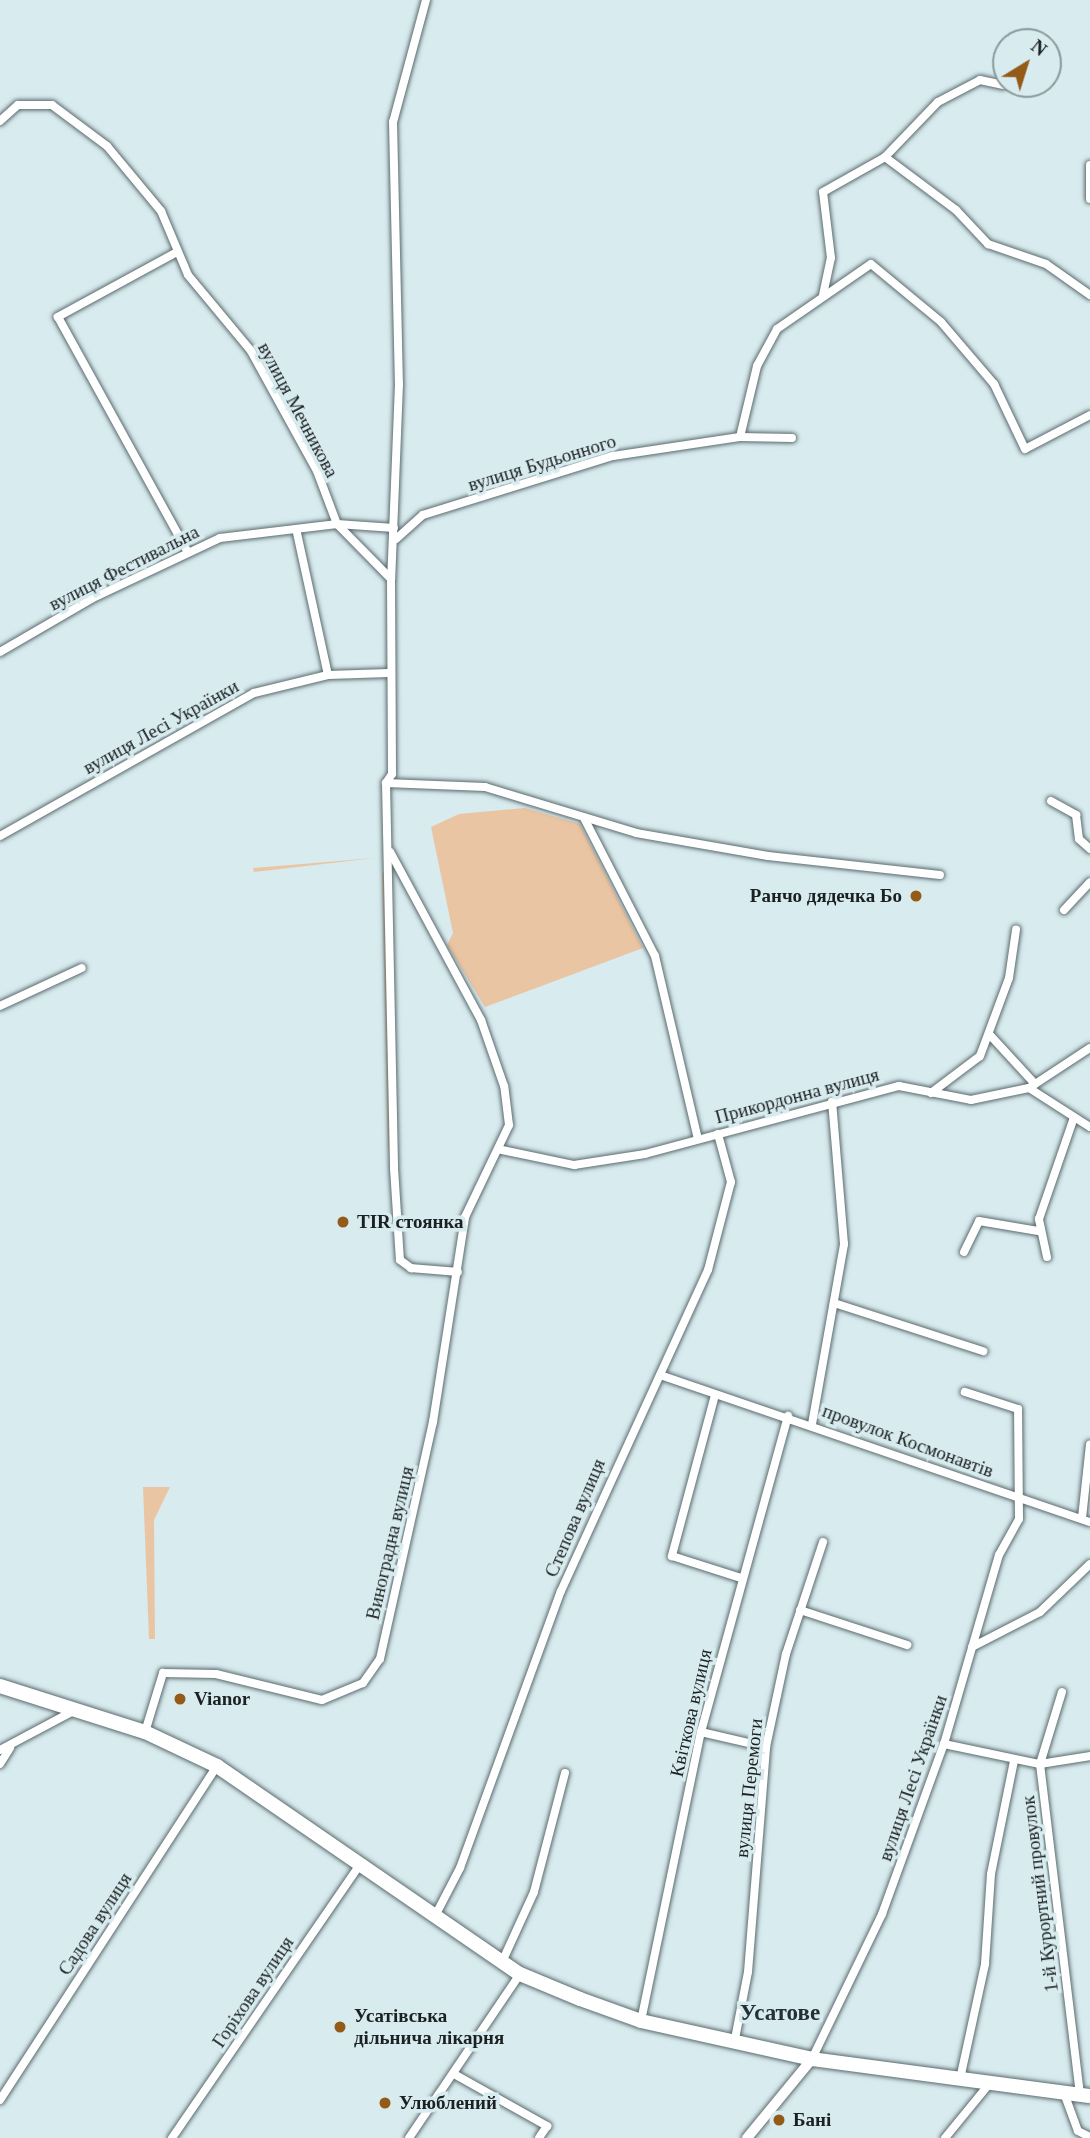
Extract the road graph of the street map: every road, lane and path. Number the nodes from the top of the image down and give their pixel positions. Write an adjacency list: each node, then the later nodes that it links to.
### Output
1 (426, 0): 16 (street)
2 (992, 83): 4 (street)
3 (0, 121): 7 (street, вулиця Мечникова)
4 (885, 157): 9 (street); 11 (street)
5 (1090, 165): 6 (street)
6 (1090, 199)
7 (177, 252): 15 (street, вулиця Мечникова); 19 (street)
8 (1090, 289): 9 (street)
9 (1079, 290): 10 (street)
10 (1090, 295)
11 (823, 296): 12 (street); 13 (street)
12 (1090, 415)
13 (740, 436): 14 (street, вулиця Будьонного); 18 (street, вулиця Будьонного)
14 (792, 438)
15 (337, 524): 16 (street, вулиця Фестивальна); 17 (street, вулиця Фестивальна); 20 (street)
16 (394, 528): 18 (street)
17 (297, 533): 19 (street, вулиця Фестивальна); 23 (street)
18 (396, 539): 20 (street)
19 (187, 551): 21 (street, вулиця Фестивальна)
20 (391, 579): 22 (street)
21 (0, 652)
22 (389, 673): 23 (street, вулиця Лесі Українки); 24 (street)
23 (328, 675): 27 (street, вулиця Лесі Українки)
24 (386, 783): 26 (street); 28 (street)
25 (1051, 801): 29 (street)
26 (584, 818): 30 (street); 44 (street)
27 (0, 836)
28 (388, 849): 45 (street); 49 (street)
29 (1090, 849)
30 (940, 874)
31 (1090, 882): 32 (street)
32 (1064, 910)
33 (1016, 930): 36 (street)
34 (82, 968): 35 (street)
35 (0, 1006)
36 (989, 1034): 38 (street); 39 (street)
37 (1090, 1048): 38 (street)
38 (1032, 1086): 39 (street, Прикордонна вулиця); 41 (street)
39 (931, 1093): 40 (street, Прикордонна вулиця)
40 (832, 1102): 43 (street, Прикордонна вулиця); 50 (street)
41 (1073, 1120): 42 (street); 46 (street)
42 (1090, 1127)
43 (718, 1134): 44 (street, Прикордонна вулиця); 52 (street, Степова вулиця)
44 (698, 1139): 45 (street, Прикордонна вулиця)
45 (502, 1150): 49 (street, Виноградна вулиця)
46 (1038, 1231): 47 (street); 48 (street)
47 (964, 1252)
48 (1047, 1257)
49 (458, 1272): 69 (street, Виноградна вулиця)
50 (834, 1303): 51 (street); 56 (street)
51 (983, 1351)
52 (660, 1375): 54 (street, провулок Космонавтів); 82 (street, Степова вулиця)
53 (965, 1392): 58 (street)
54 (715, 1395): 55 (street, провулок Космонавтів); 62 (street)
55 (788, 1416): 56 (street, провулок Космонавтів); 62 (street, Квіткова вулиця)
56 (812, 1424): 58 (street, провулок Космонавтів)
57 (1090, 1444): 59 (street)
58 (1023, 1499): 59 (street, провулок Космонавтів); 65 (street, вулиця Лесі Українки)
59 (1086, 1520)
60 (823, 1542): 63 (street, вулиця Перемоги)
61 (1090, 1564): 65 (street)
62 (741, 1578): 70 (street, Квіткова вулиця)
63 (800, 1610): 64 (street); 72 (street, вулиця Перемоги)
64 (907, 1645)
65 (972, 1647): 71 (street, вулиця Лесі Українки)
66 (0, 1686): 68 (highway)
67 (1062, 1692): 78 (street, 1-й Курортний провулок)
68 (78, 1708): 69 (highway); 73 (street)
69 (145, 1732): 79 (highway)
70 (701, 1732): 72 (street); 85 (street, Квіткова вулиця)
71 (944, 1744): 76 (street); 87 (street, вулиця Лесі Українки)
72 (766, 1747): 86 (street, вулиця Перемоги)
73 (10, 1748): 74 (street); 77 (street)
74 (0, 1750)
75 (1090, 1756): 78 (street)
76 (1014, 1761): 78 (street); 89 (street, 1-й Курортний провулок)
77 (0, 1764)
78 (1040, 1764): 92 (street, 1-й Курортний провулок)
79 (217, 1766): 81 (highway); 93 (street, Садова вулиця)
80 (565, 1773): 83 (street)
81 (360, 1863): 82 (highway); 96 (street, Горіхова вулиця)
82 (435, 1916): 83 (highway)
83 (502, 1963): 84 (highway)
84 (520, 1974): 85 (highway); 88 (street)
85 (641, 2021): 86 (highway)
86 (734, 2044): 87 (highway)
87 (812, 2059): 89 (highway); 94 (main road)
88 (454, 2074): 97 (street); 98 (street)
89 (960, 2079): 90 (highway)
90 (990, 2083): 91 (highway); 99 (street)
91 (1064, 2093): 92 (highway); 95 (street)
92 (1085, 2096)
93 (0, 2100)
94 (749, 2137)
95 (1090, 2137)
96 (172, 2138)
97 (409, 2138)
98 (539, 2138)
99 (945, 2138)

